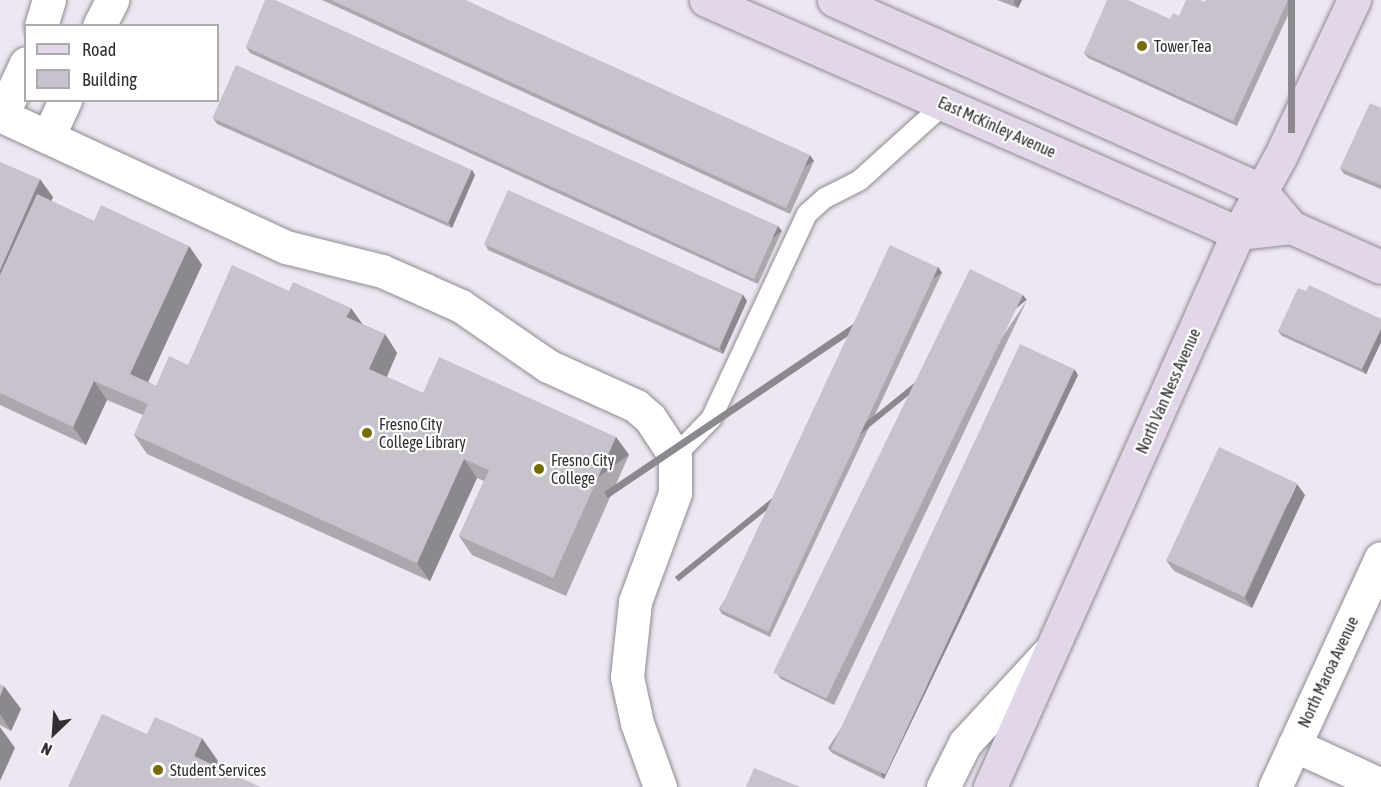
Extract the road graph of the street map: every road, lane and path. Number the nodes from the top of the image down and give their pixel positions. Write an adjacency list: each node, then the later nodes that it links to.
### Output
1 (49, 0): 6 (street)
2 (112, 0): 7 (street)
3 (706, 0): 10 (main road, East McKinley Avenue)
4 (834, 0): 13 (main road)
5 (1354, 0): 13 (main road, North Van Ness Avenue)
6 (42, 24)
7 (100, 24)
8 (24, 67): 11 (street)
9 (64, 102): 12 (street)
10 (944, 104): 15 (main road, East McKinley Avenue); 17 (lane)
11 (1, 115): 12 (street)
12 (48, 137): 17 (street)
13 (1259, 189): 14 (main road); 15 (main road, North Van Ness Avenue)
14 (1292, 226): 15 (main road); 16 (main road)
15 (1238, 233): 19 (main road, North Van Ness Avenue)
16 (1381, 267)
17 (675, 456): 22 (street)
18 (1381, 558): 20 (street, North Maroa Avenue)
19 (1054, 646): 23 (street); 24 (main road, North Van Ness Avenue)
20 (1294, 745): 21 (street); 25 (street, North Maroa Avenue)
21 (1381, 785)
22 (660, 787)
23 (943, 787)
24 (990, 787)
25 (1275, 787)

